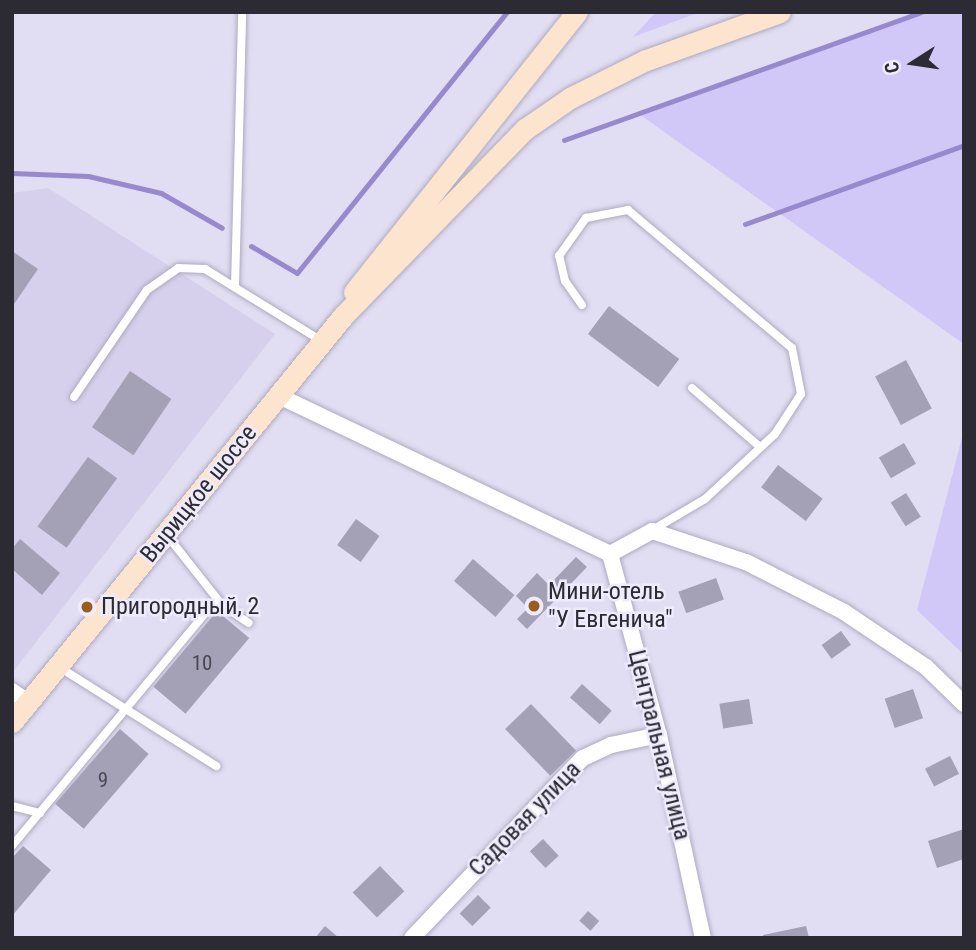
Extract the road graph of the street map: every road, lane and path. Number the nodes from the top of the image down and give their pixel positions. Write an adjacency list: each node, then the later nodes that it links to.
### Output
1 (242, 12): 5 (lane)
2 (574, 12): 7 (main road)
3 (592, 12): 7 (main road)
4 (779, 12): 7 (main road)
5 (235, 287): 8 (lane); 11 (lane)
6 (582, 305): 12 (lane)
7 (351, 311): 8 (main road, Вырицкое шоссе)
8 (323, 341): 10 (main road, Вырицкое шоссе)
9 (692, 388): 12 (lane)
10 (279, 396): 14 (main road, Вырицкое шоссе); 15 (street)
11 (74, 397)
12 (760, 447): 13 (lane)
13 (652, 531): 15 (street); 20 (street)
14 (166, 534): 16 (lane); 18 (main road, Вырицкое шоссе)
15 (610, 554): 23 (street, Центральная улица)
16 (217, 598): 17 (lane); 21 (lane)
17 (249, 623)
18 (57, 666): 19 (main road, Вырицкое шоссе); 21 (lane)
19 (20, 697): 22 (main road, Вырицкое шоссе)
20 (964, 704)
21 (124, 711): 24 (lane); 26 (lane)
22 (12, 722)
23 (659, 735): 28 (street, Садовая улица); 29 (street, Центральная улица)
24 (216, 766)
25 (12, 806): 26 (lane)
26 (40, 813): 27 (lane)
27 (12, 846)
28 (412, 938)
29 (703, 938)

